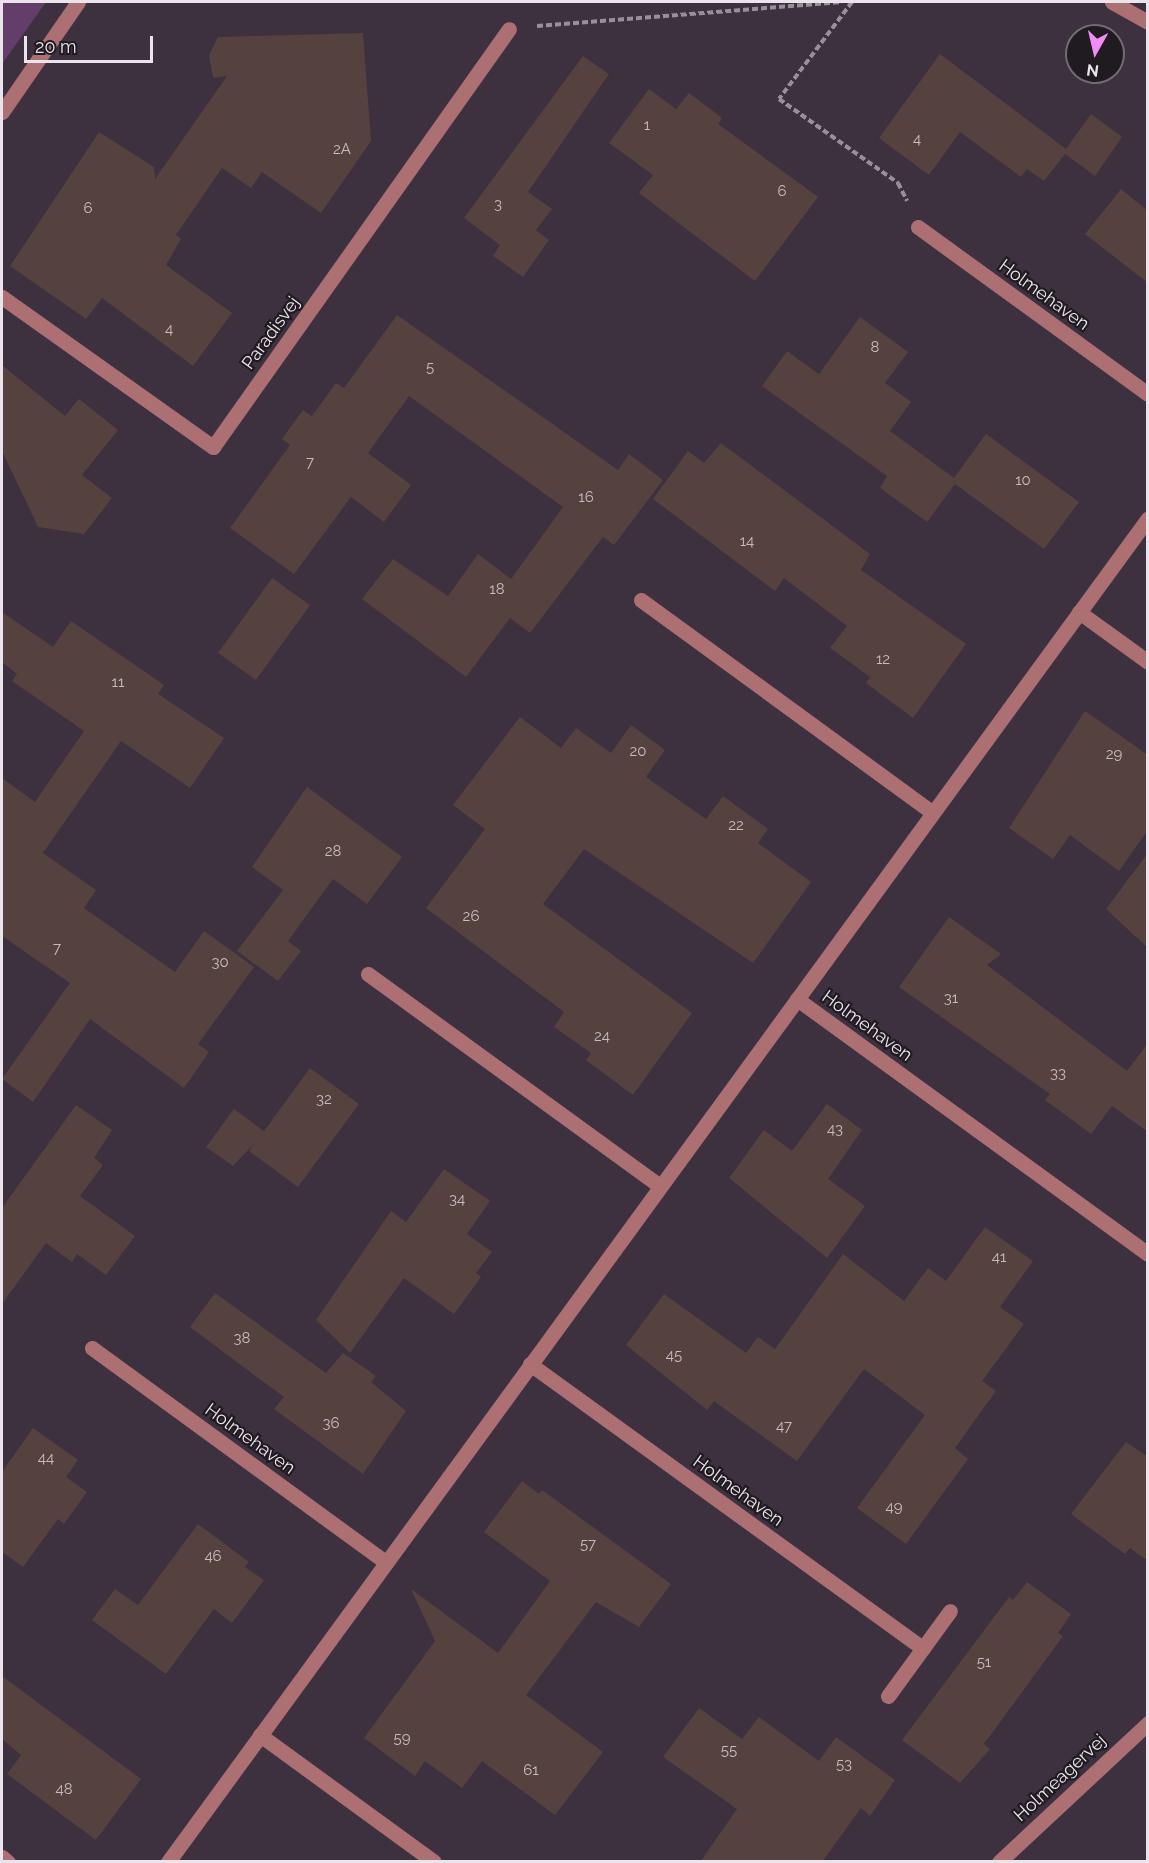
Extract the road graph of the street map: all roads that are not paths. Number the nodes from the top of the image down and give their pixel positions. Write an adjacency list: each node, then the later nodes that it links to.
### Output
1 (78, 2): 5 (street)
2 (1112, 2): 3 (street)
3 (1148, 22)
4 (510, 29): 7 (street, Paradisvej)
5 (2, 112)
6 (918, 227): 8 (street, Holmehaven)
7 (2, 297)
8 (1148, 394)
9 (1148, 518): 11 (street, Holmehaven)
10 (641, 600): 13 (street)
11 (1079, 612): 12 (street); 13 (street, Holmehaven)
12 (1148, 662)
13 (933, 813): 15 (street, Holmehaven)
14 (368, 974): 16 (street)
15 (797, 999): 16 (street, Holmehaven); 17 (street, Holmehaven)
16 (660, 1186): 19 (street, Holmehaven)
17 (1148, 1254)
18 (92, 1348): 20 (street, Holmehaven)
19 (530, 1364): 20 (street, Holmehaven); 22 (street, Holmehaven)
20 (386, 1562): 25 (street, Holmehaven)
21 (950, 1611): 22 (street)
22 (922, 1649): 23 (street)
23 (888, 1696)
24 (1148, 1723): 30 (street, Holmeagervej)
25 (260, 1735): 28 (street, Holmehaven); 29 (street)
26 (2, 1857): 27 (street)
27 (8, 1862)
28 (168, 1862)
29 (434, 1862)
30 (999, 1862)

